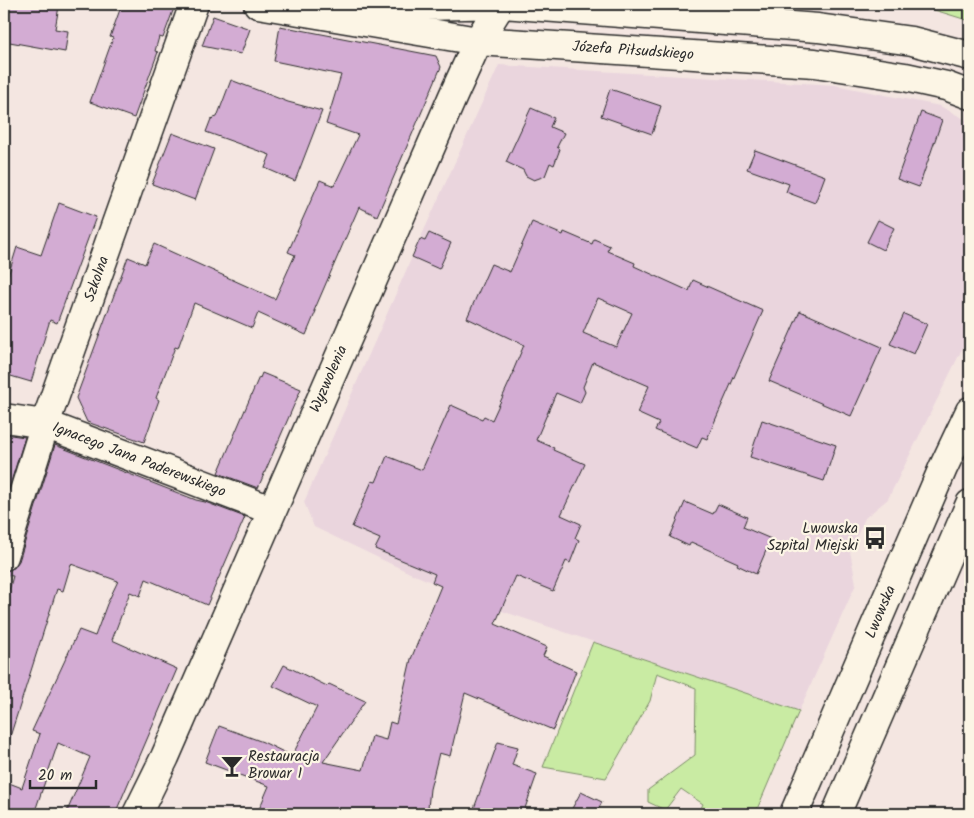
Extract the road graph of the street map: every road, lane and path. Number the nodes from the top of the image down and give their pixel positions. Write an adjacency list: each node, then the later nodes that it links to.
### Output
1 (194, 4): 10 (street, Szkolna)
2 (258, 4): 4 (street, Józefa Piłsudskiego)
3 (501, 4): 4 (street, Józefa Piłsudskiego); 5 (street, Wyzwolenia); 6 (street, Józefa Piłsudskiego)
4 (295, 10): 5 (street, Józefa Piłsudskiego)
5 (478, 41): 7 (street, Józefa Piłsudskiego); 12 (street, Wyzwolenia)
6 (970, 56)
7 (970, 95)
8 (970, 411): 17 (street, Lwowska)
9 (4, 418): 10 (street, Ignacego Jana Paderewskiego)
10 (45, 424): 12 (street, Ignacego Jana Paderewskiego); 13 (street, Szkolna)
11 (970, 504): 18 (street)
12 (272, 510): 14 (street, Wyzwolenia)
13 (4, 556)
14 (165, 758): 15 (street, Wyzwolenia); 16 (street, Wyzwolenia)
15 (137, 814)
16 (159, 814)
17 (794, 814)
18 (836, 814)

